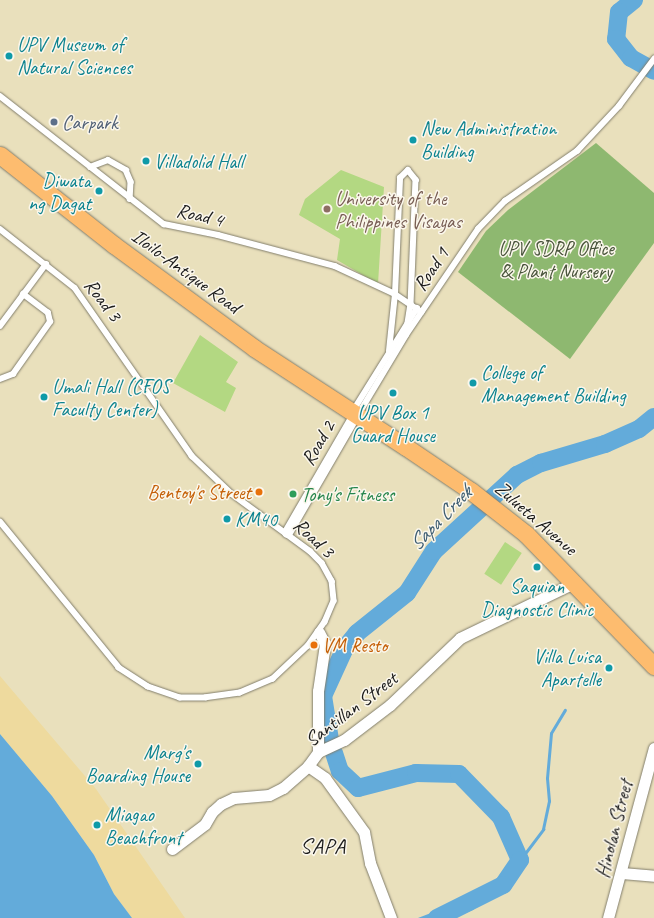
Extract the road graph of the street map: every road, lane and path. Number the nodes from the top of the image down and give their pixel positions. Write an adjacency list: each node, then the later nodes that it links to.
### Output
1 (654, 59): 11 (lane, Road 1)
2 (0, 96): 4 (lane, Road 4)
3 (0, 154): 17 (main road, Iloilo-Antique Road)
4 (90, 167): 5 (lane, Road 4); 5 (lane)
5 (130, 198): 9 (lane, Road 4)
6 (0, 229): 7 (lane, Road 3)
7 (46, 264): 8 (lane); 19 (lane, Road 3)
8 (23, 294): 13 (lane); 16 (lane)
9 (395, 294): 10 (lane, Road 4); 10 (lane); 15 (lane)
10 (411, 304): 11 (lane, Road 4); 12 (lane)
11 (419, 310): 12 (lane, Road 1); 14 (lane, Road 1)
12 (407, 322): 14 (lane); 15 (lane, Road 1)
13 (0, 326)
14 (406, 335): 17 (lane, Road 1)
15 (389, 351): 17 (lane, Road 1)
16 (0, 379)
17 (356, 413): 19 (street, Road 2); 20 (main road, Zulueta Avenue)
18 (0, 522): 21 (lane, Road 3)
19 (287, 532): 21 (lane, Road 3)
20 (576, 582): 22 (main road, Zulueta Avenue); 24 (street, Santillan Street)
21 (319, 632): 24 (street)
22 (654, 666)
23 (654, 748): 27 (street, Hinolan Street)
24 (318, 752): 25 (street, Santillan Street)
25 (308, 766): 26 (street, Santillan Street); 29 (street)
26 (172, 849)
27 (622, 873): 28 (street); 30 (street, Hinolan Street)
28 (654, 876)
29 (391, 918)
30 (608, 918)

